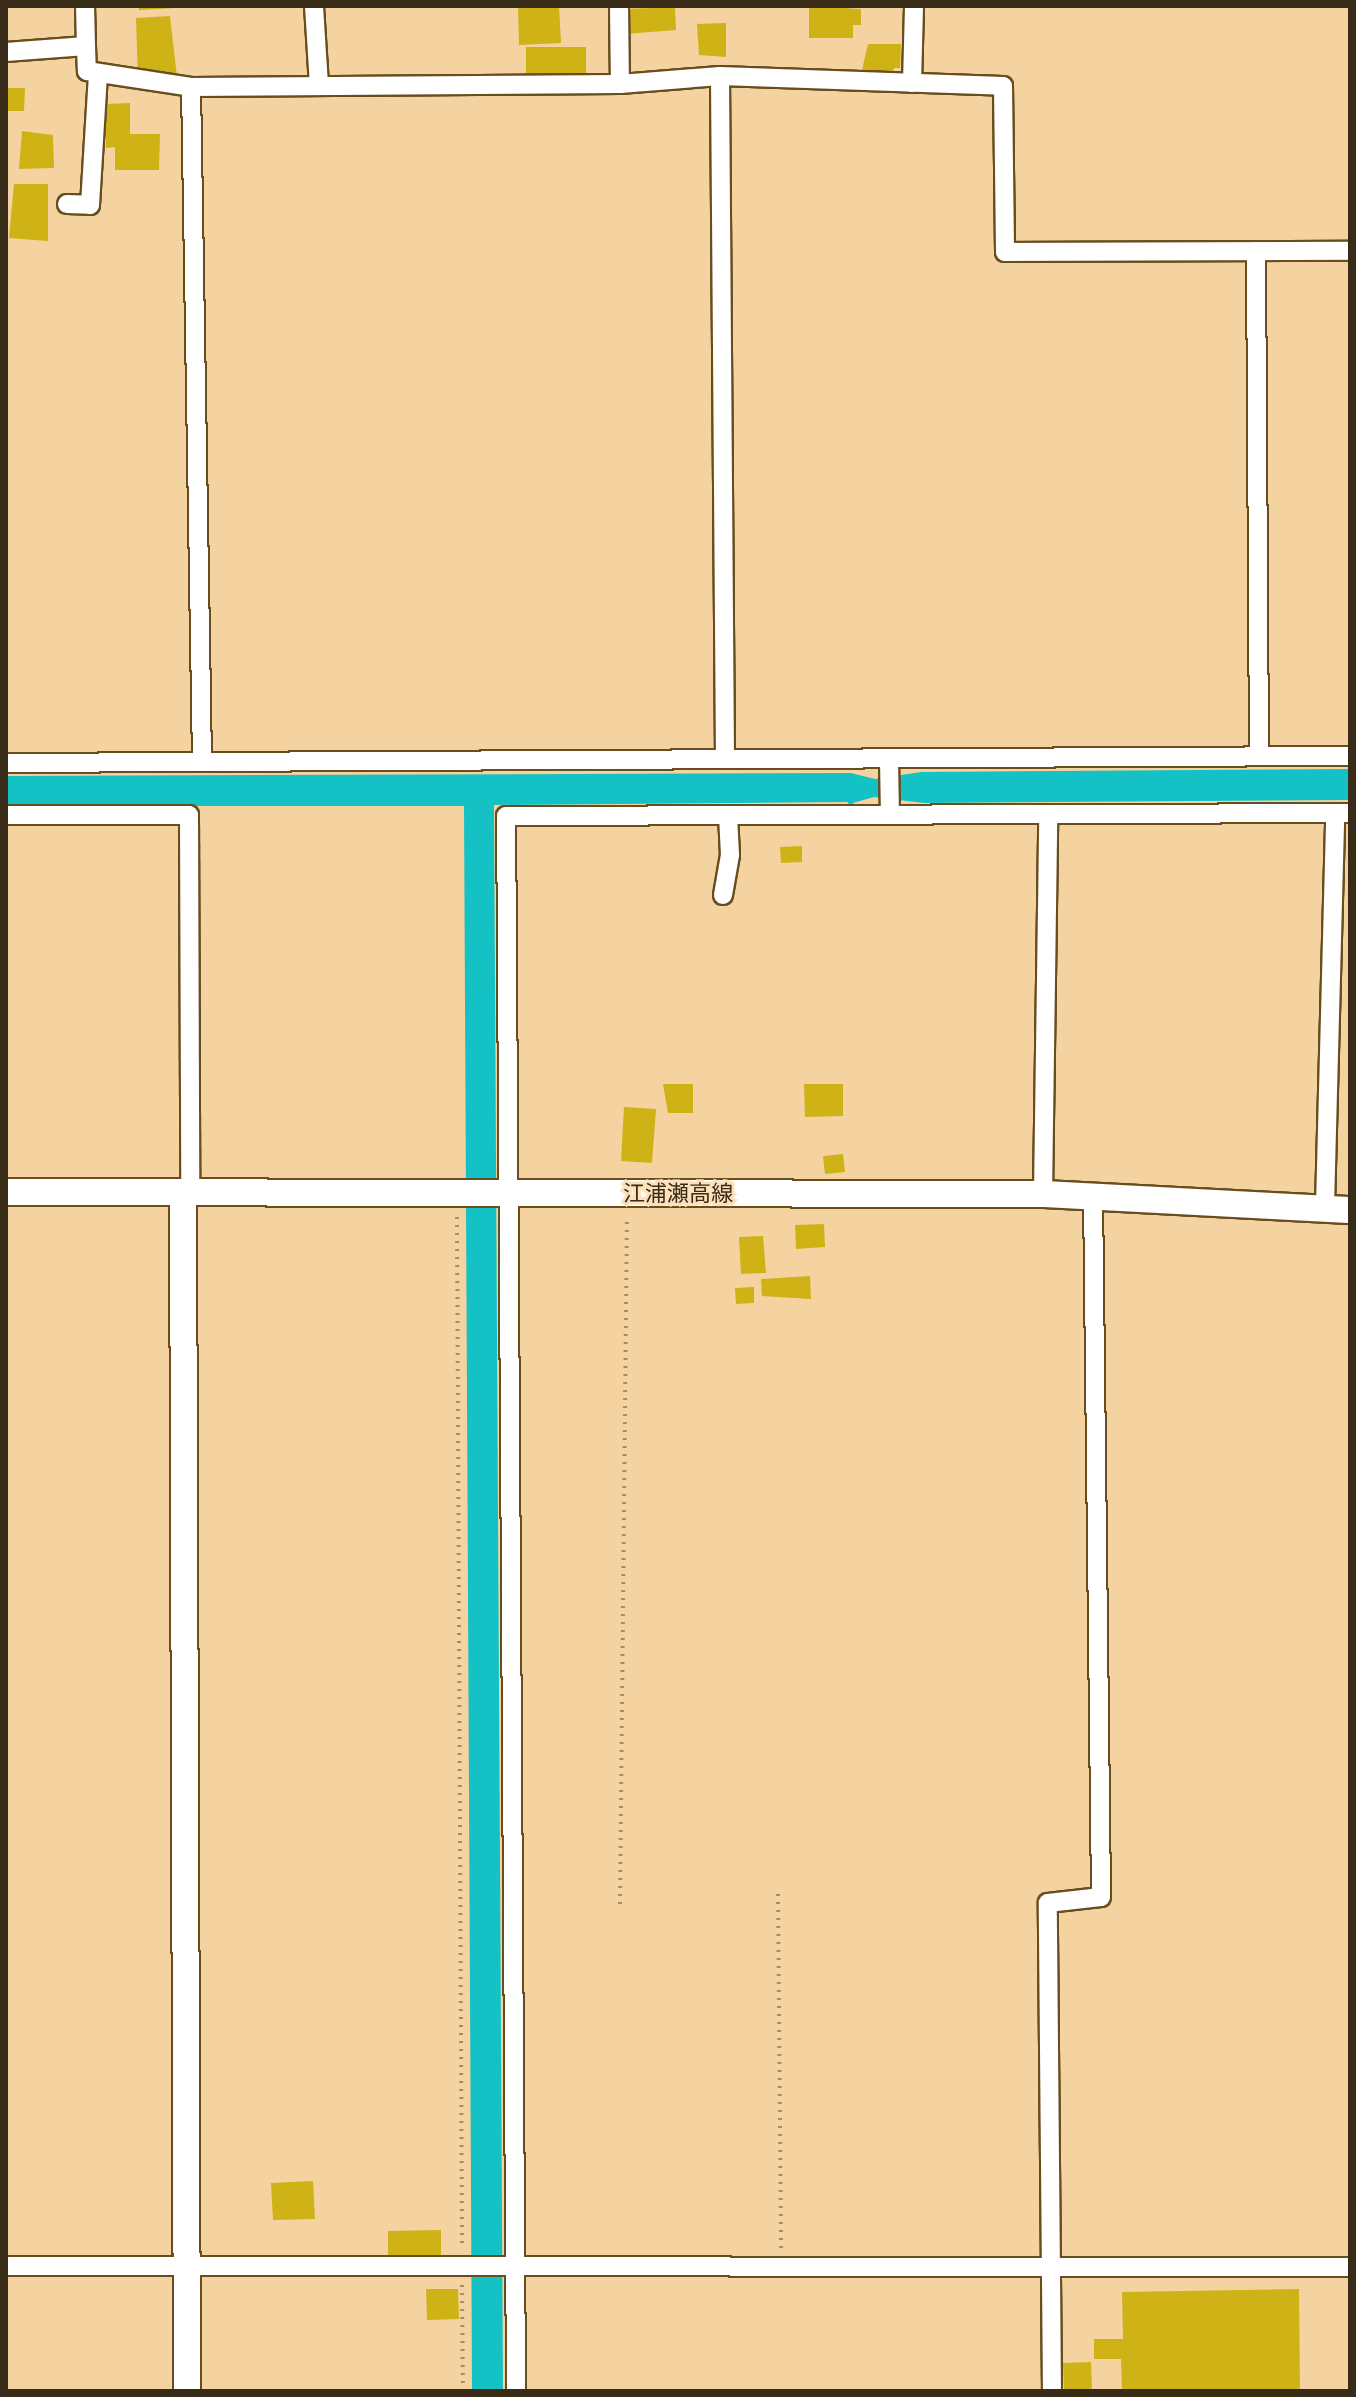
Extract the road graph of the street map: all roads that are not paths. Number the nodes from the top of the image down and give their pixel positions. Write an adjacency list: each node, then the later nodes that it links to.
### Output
1 (85, 6): 5 (street)
2 (314, 6): 11 (street)
3 (619, 6): 10 (street)
4 (914, 6): 9 (street)
5 (86, 46): 6 (street); 7 (street)
6 (6, 52)
7 (98, 73): 12 (street); 13 (street)
8 (720, 76): 9 (street); 10 (street); 18 (street)
9 (912, 83): 14 (street)
10 (620, 84): 11 (street)
11 (319, 86): 12 (street)
12 (191, 87): 19 (street)
13 (67, 204)
14 (1256, 251): 15 (street); 16 (street)
15 (1350, 251)
16 (1259, 756): 17 (street); 21 (street)
17 (1350, 756)
18 (725, 759): 19 (street); 21 (street)
19 (202, 762): 20 (street)
20 (6, 763)
21 (890, 768): 22 (street)
22 (890, 807): 24 (street); 26 (street)
23 (1342, 813): 24 (street); 33 (street)
24 (1048, 814): 31 (street)
25 (6, 815): 29 (street)
26 (728, 815): 27 (street); 30 (street)
27 (723, 895)
28 (6, 1192): 29 (main road, 江浦瀬高線)
29 (186, 1193): 30 (main road, 江浦瀬高線); 38 (main road)
30 (504, 1193): 31 (main road, 江浦瀬高線); 35 (street)
31 (1043, 1194): 32 (main road, 江浦瀬高線)
32 (1093, 1195): 33 (main road, 江浦瀬高線); 36 (street)
33 (1338, 1208)
34 (6, 2266): 38 (street)
35 (510, 2267): 36 (street); 38 (street); 40 (street)
36 (1051, 2267): 37 (street); 41 (street)
37 (1350, 2267)
38 (186, 2269): 39 (main road)
39 (187, 2391)
40 (516, 2391)
41 (1052, 2391)

